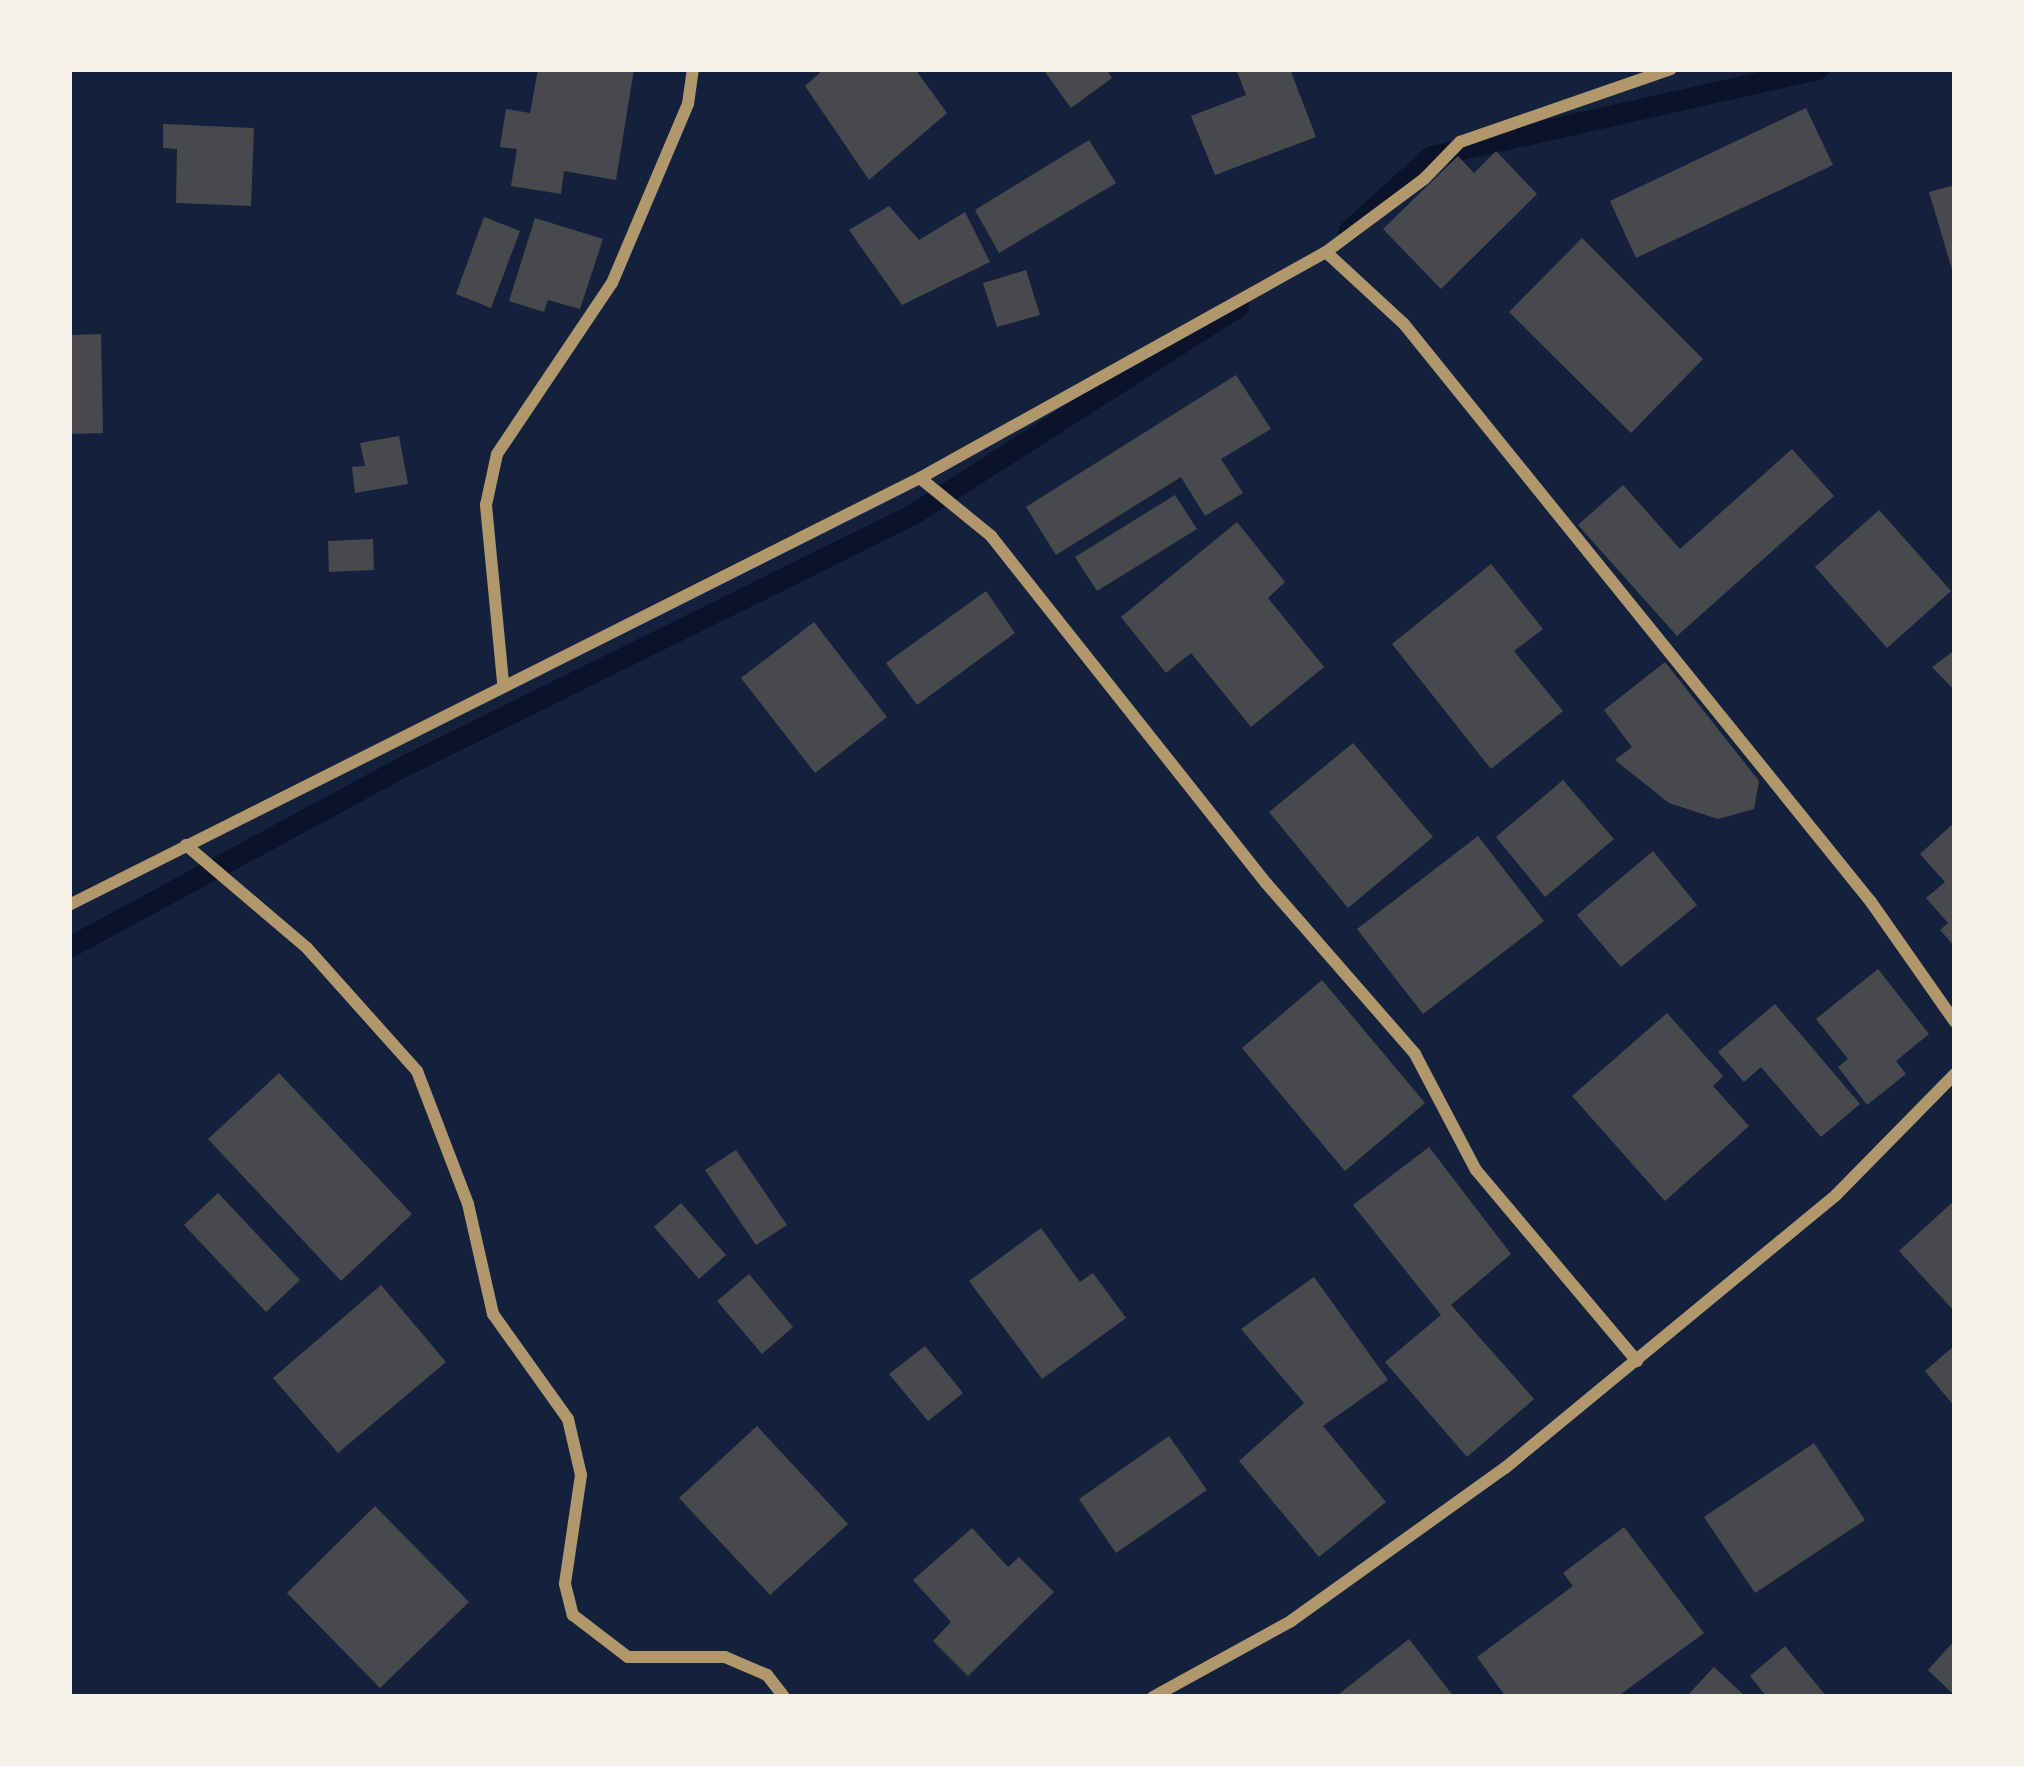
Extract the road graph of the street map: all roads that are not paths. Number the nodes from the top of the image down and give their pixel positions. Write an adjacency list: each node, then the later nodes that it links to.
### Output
1 (693, 69): 5 (street)
2 (1671, 69): 3 (street)
3 (1326, 252): 4 (street); 8 (street)
4 (920, 478): 5 (street); 10 (street)
5 (503, 682): 6 (street)
6 (186, 845): 7 (street); 11 (street)
7 (69, 905)
8 (1955, 1022)
9 (1955, 1074): 10 (street)
10 (1637, 1361): 12 (street)
11 (784, 1697)
12 (1153, 1697)

